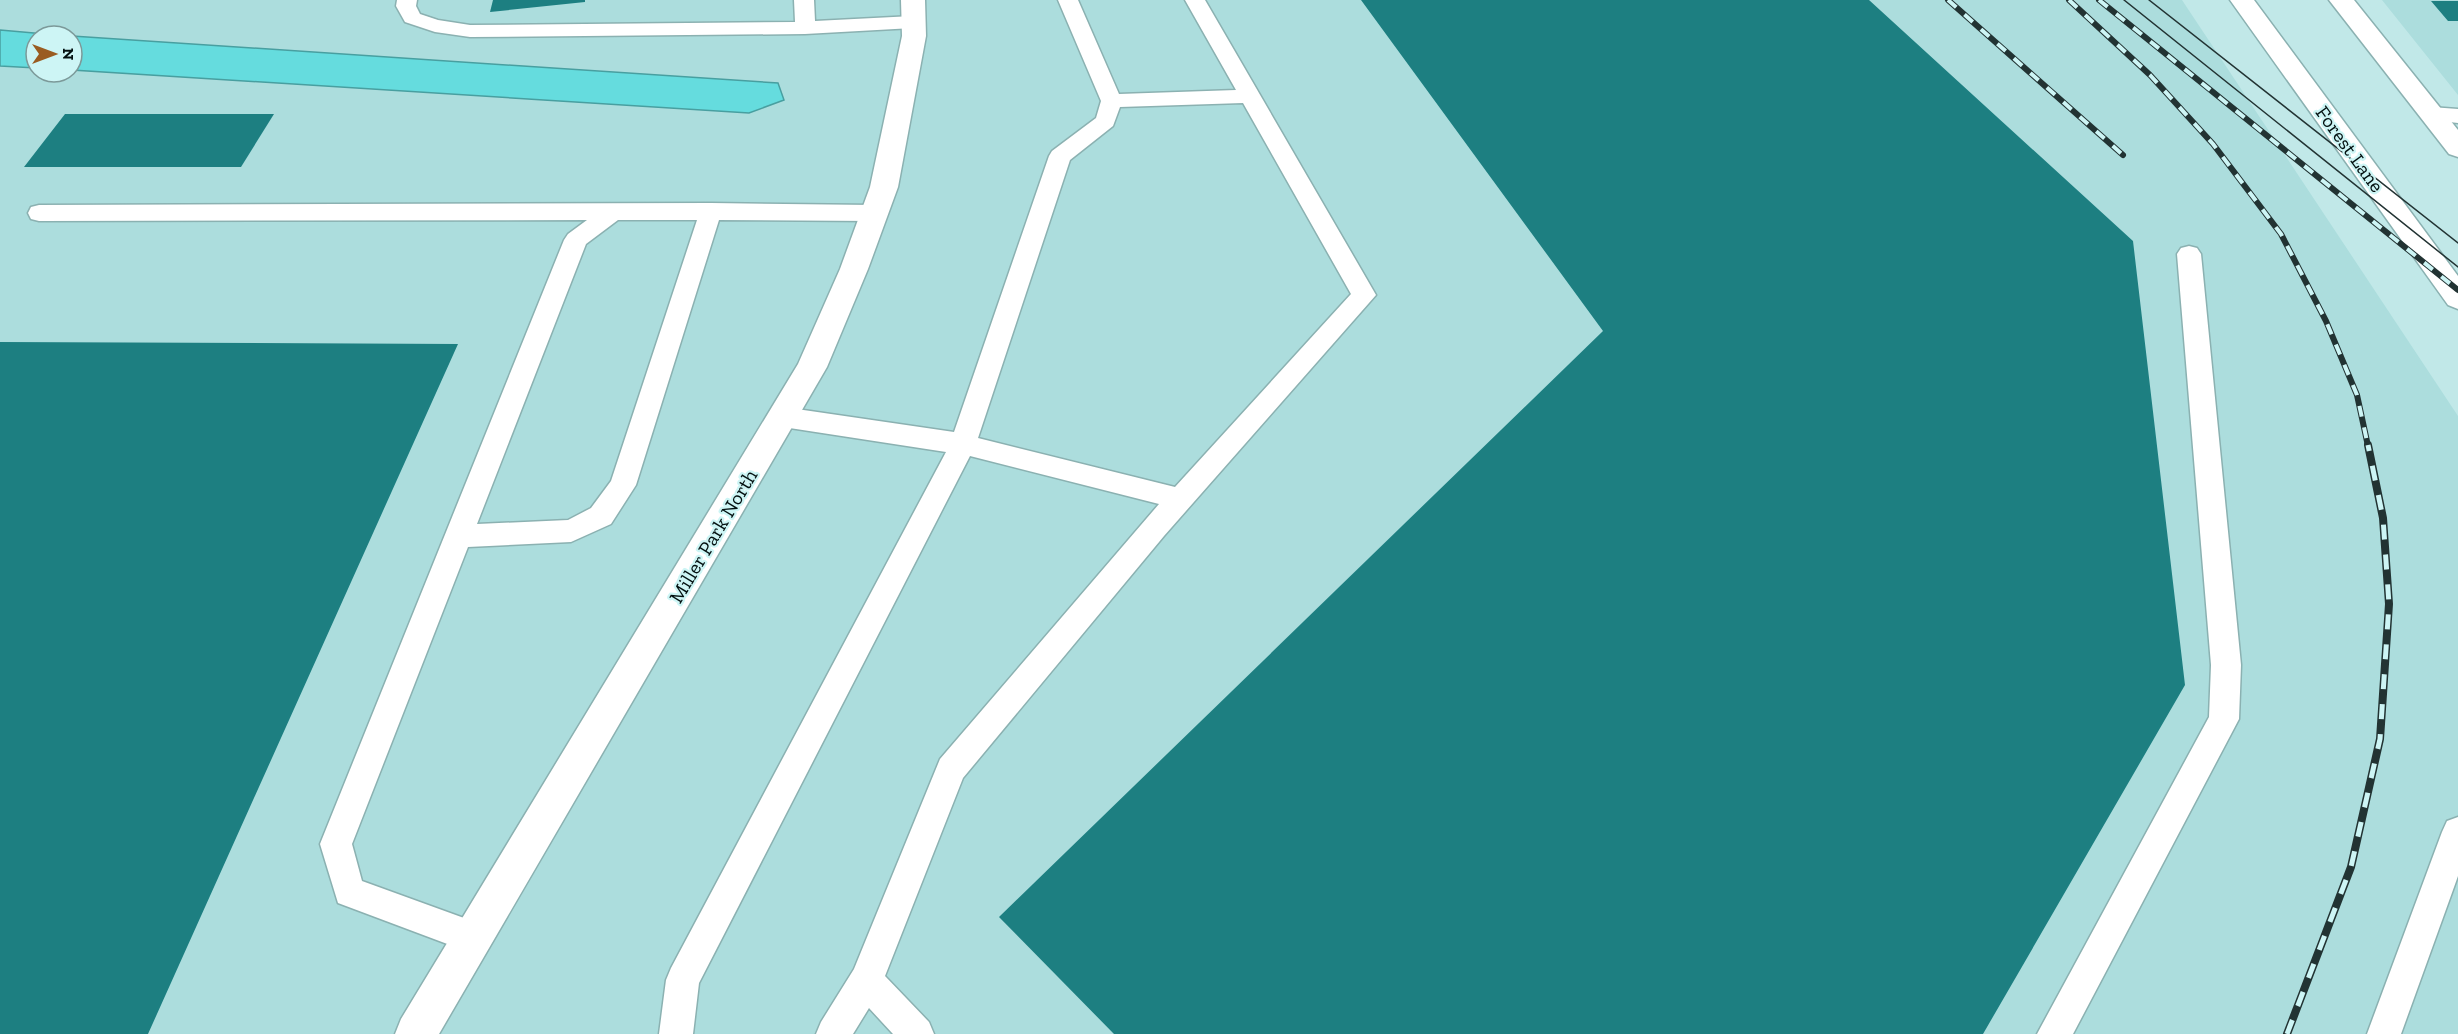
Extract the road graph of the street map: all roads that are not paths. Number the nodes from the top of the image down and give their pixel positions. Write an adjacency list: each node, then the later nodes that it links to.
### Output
1 (407, 0): 8 (lane)
2 (804, 0): 8 (lane)
3 (1068, 0): 10 (lane)
4 (1195, 0): 9 (lane)
5 (2242, 0): 19 (street, Forest Lane)
6 (2341, 0): 11 (street)
7 (913, 11): 8 (lane); 17 (street, Miller Park North)
8 (805, 28)
9 (1250, 96): 10 (lane); 22 (lane)
10 (1112, 101): 21 (lane)
11 (2431, 114): 12 (lane); 13 (street)
12 (2458, 116)
13 (2458, 148)
14 (711, 211): 15 (lane); 17 (lane); 23 (lane)
15 (613, 212): 16 (lane); 23 (lane)
16 (39, 213)
17 (874, 213): 20 (street, Miller Park North)
18 (2189, 254): 31 (lane)
19 (2458, 298)
20 (783, 417): 21 (lane); 25 (street, Miller Park North)
21 (963, 444): 22 (lane); 28 (lane)
22 (1179, 499): 26 (lane)
23 (458, 536): 25 (lane)
24 (2458, 832): 32 (lane)
25 (474, 938): 27 (street, Miller Park North)
26 (866, 981): 29 (lane); 30 (lane)
27 (416, 1034)
28 (676, 1034)
29 (833, 1034)
30 (917, 1034)
31 (2054, 1034)
32 (2384, 1034)

